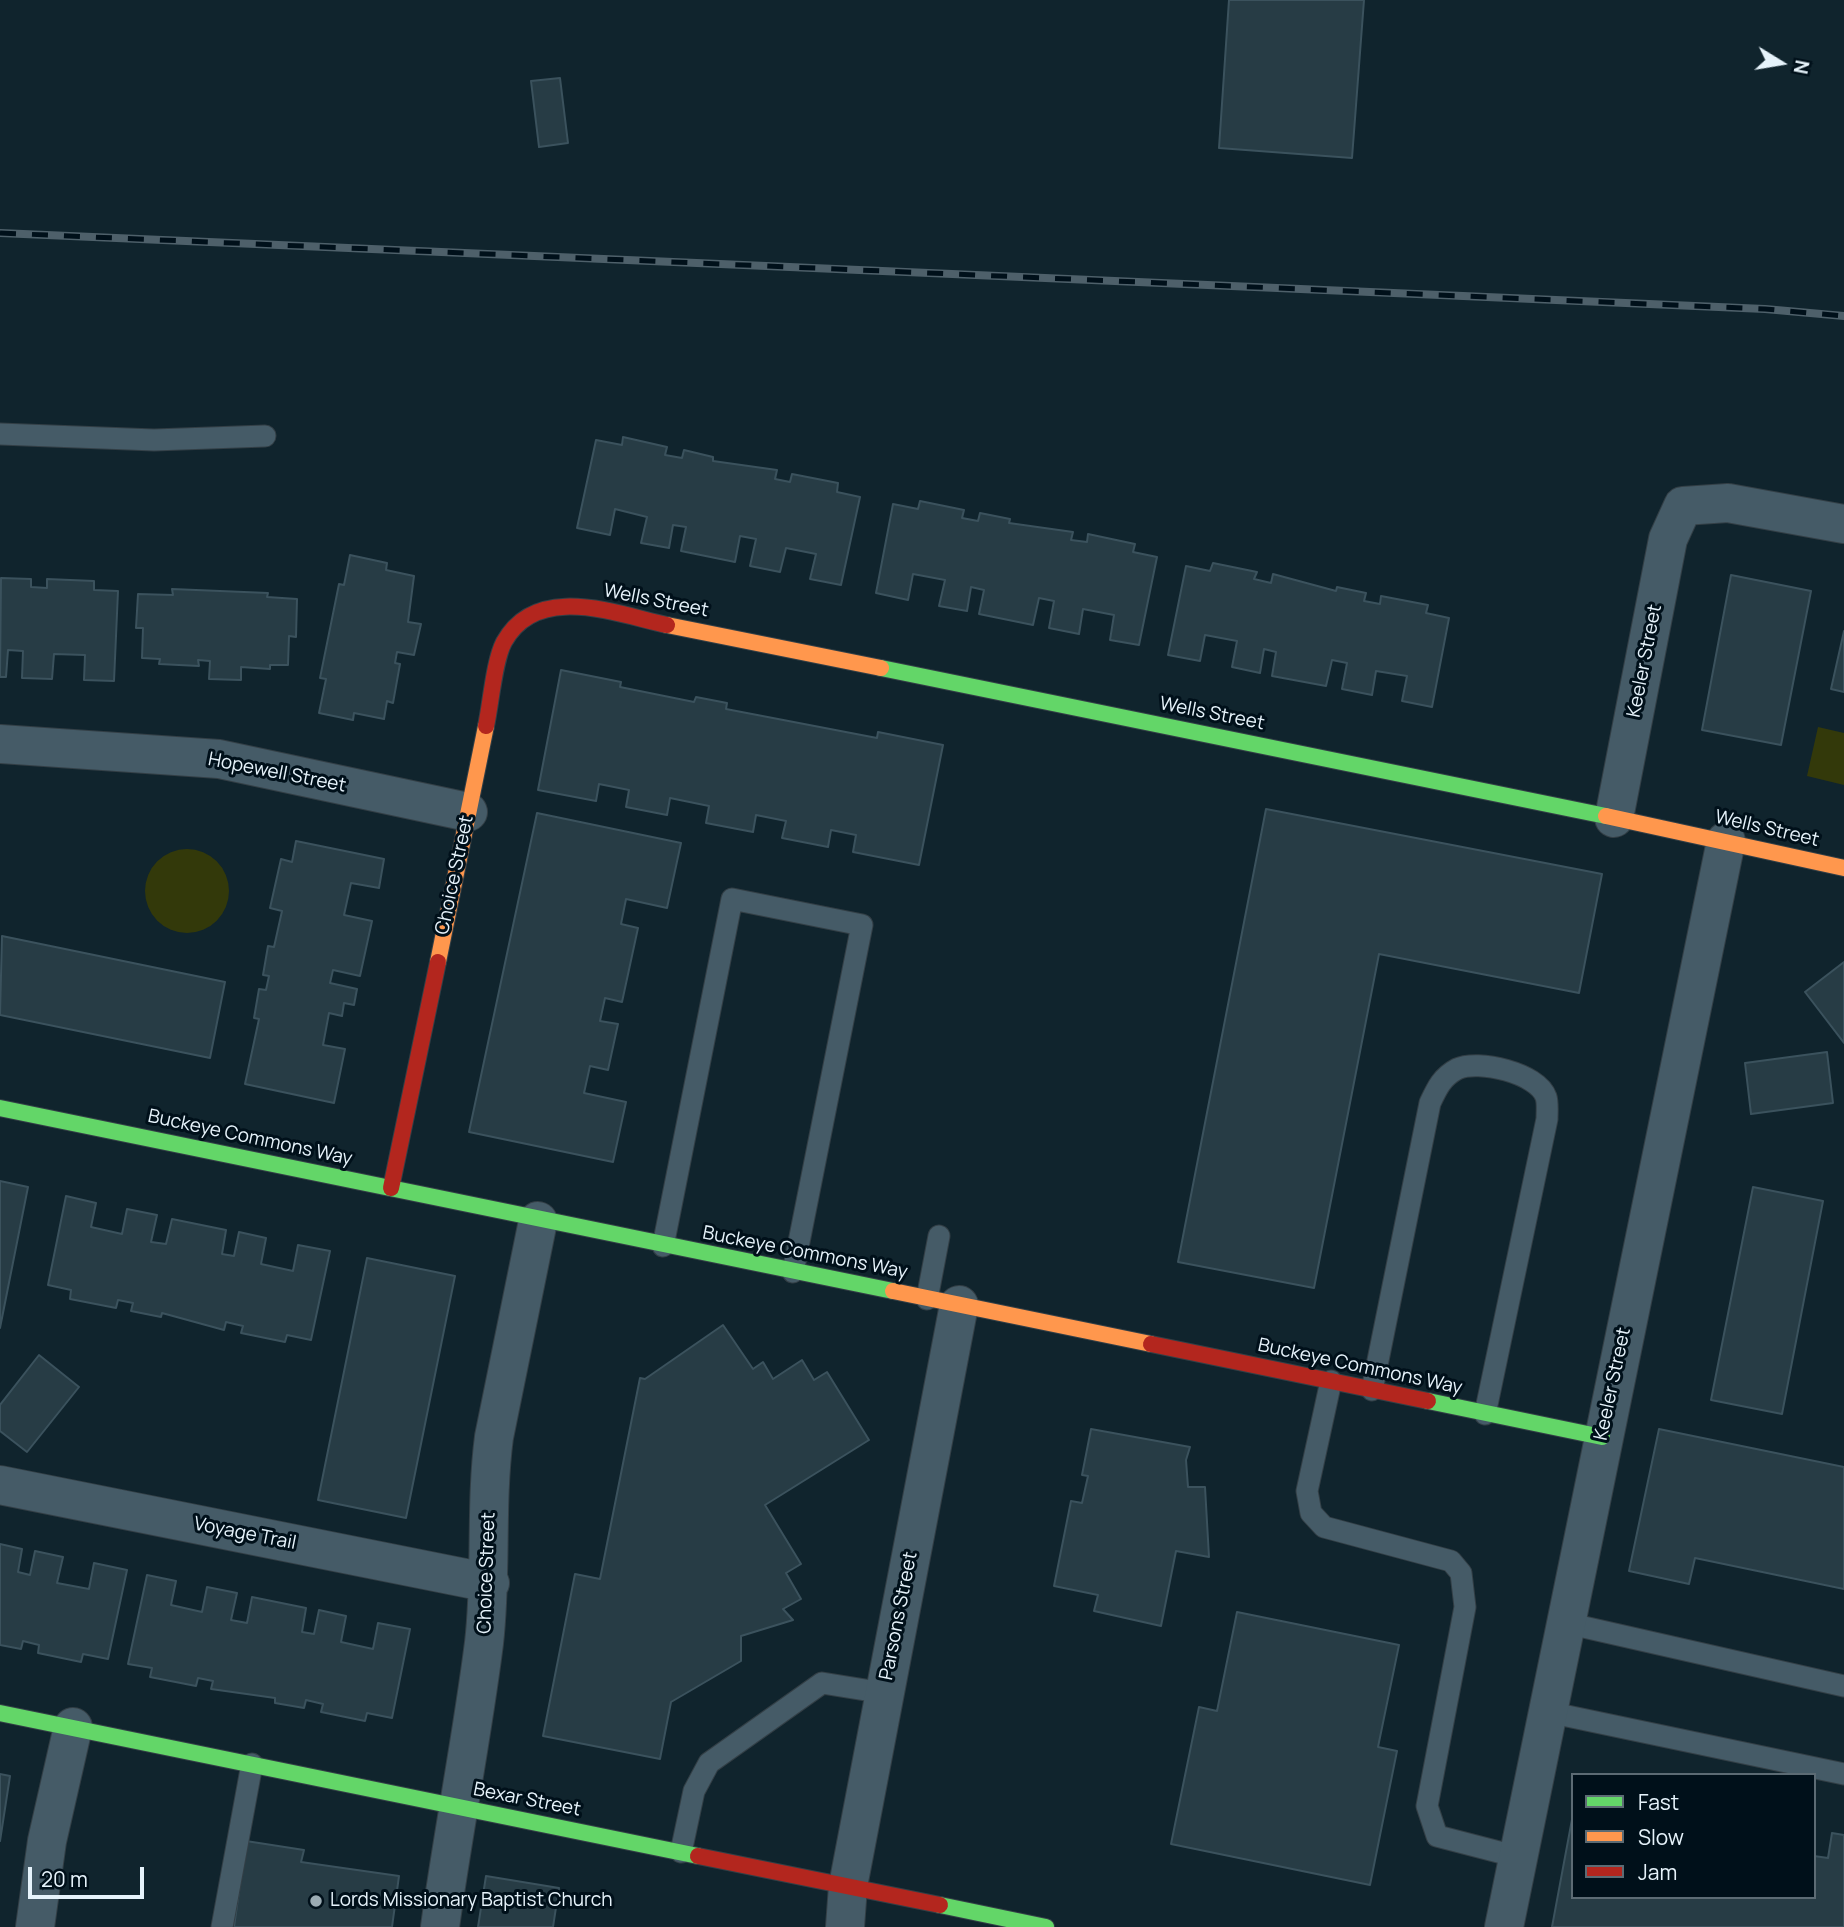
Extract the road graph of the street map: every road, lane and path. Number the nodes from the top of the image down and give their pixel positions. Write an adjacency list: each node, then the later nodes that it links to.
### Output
1 (0, 434): 2 (lane)
2 (265, 436)
3 (1844, 524): 7 (street, Keeler Street)
4 (570, 606): 6 (street, Choice Street); 7 (street, Wells Street)
5 (0, 744): 6 (street, Hopewell Street)
6 (468, 812): 11 (street, Choice Street)
7 (1614, 818): 8 (street, Wells Street)
8 (1726, 841): 9 (street, Wells Street); 20 (street, Keeler Street)
9 (1844, 868)
10 (0, 1108): 11 (street, Buckeye Commons Way)
11 (391, 1188): 12 (street, Buckeye Commons Way)
12 (538, 1221): 14 (street, Buckeye Commons Way); 22 (street, Choice Street)
13 (939, 1236): 16 (lane)
14 (663, 1246): 15 (street, Buckeye Commons Way); 15 (lane)
15 (793, 1272): 16 (street, Buckeye Commons Way)
16 (943, 1302): 17 (street, Buckeye Commons Way); 25 (street, Parsons Street)
17 (1331, 1381): 18 (street, Buckeye Commons Way); 33 (lane)
18 (1372, 1390): 19 (street, Buckeye Commons Way); 19 (lane)
19 (1485, 1414): 20 (street, Buckeye Commons Way)
20 (1602, 1437): 23 (street, Keeler Street)
21 (0, 1485): 22 (street, Voyage Trail)
22 (490, 1583): 31 (street, Choice Street)
23 (1566, 1623): 24 (lane); 26 (street, Keeler Street)
24 (1844, 1686)
25 (884, 1693): 32 (lane); 34 (street, Parsons Street)
26 (1548, 1712): 30 (lane); 33 (street, Keeler Street)
27 (0, 1713): 28 (street, Bexar Street)
28 (73, 1727): 29 (street, Bexar Street); 35 (street)
29 (251, 1764): 31 (street, Bexar Street); 36 (lane)
30 (1844, 1774)
31 (457, 1808): 32 (street, Bexar Street); 37 (street, Choice Street)
32 (681, 1852): 34 (street, Bexar Street)
33 (1518, 1857): 40 (street, Keeler Street)
34 (848, 1886): 38 (street, Parsons Street); 39 (street, Bexar Street)
35 (35, 1927)
36 (222, 1927)
37 (440, 1927)
38 (845, 1927)
39 (1046, 1927)
40 (1504, 1927)

